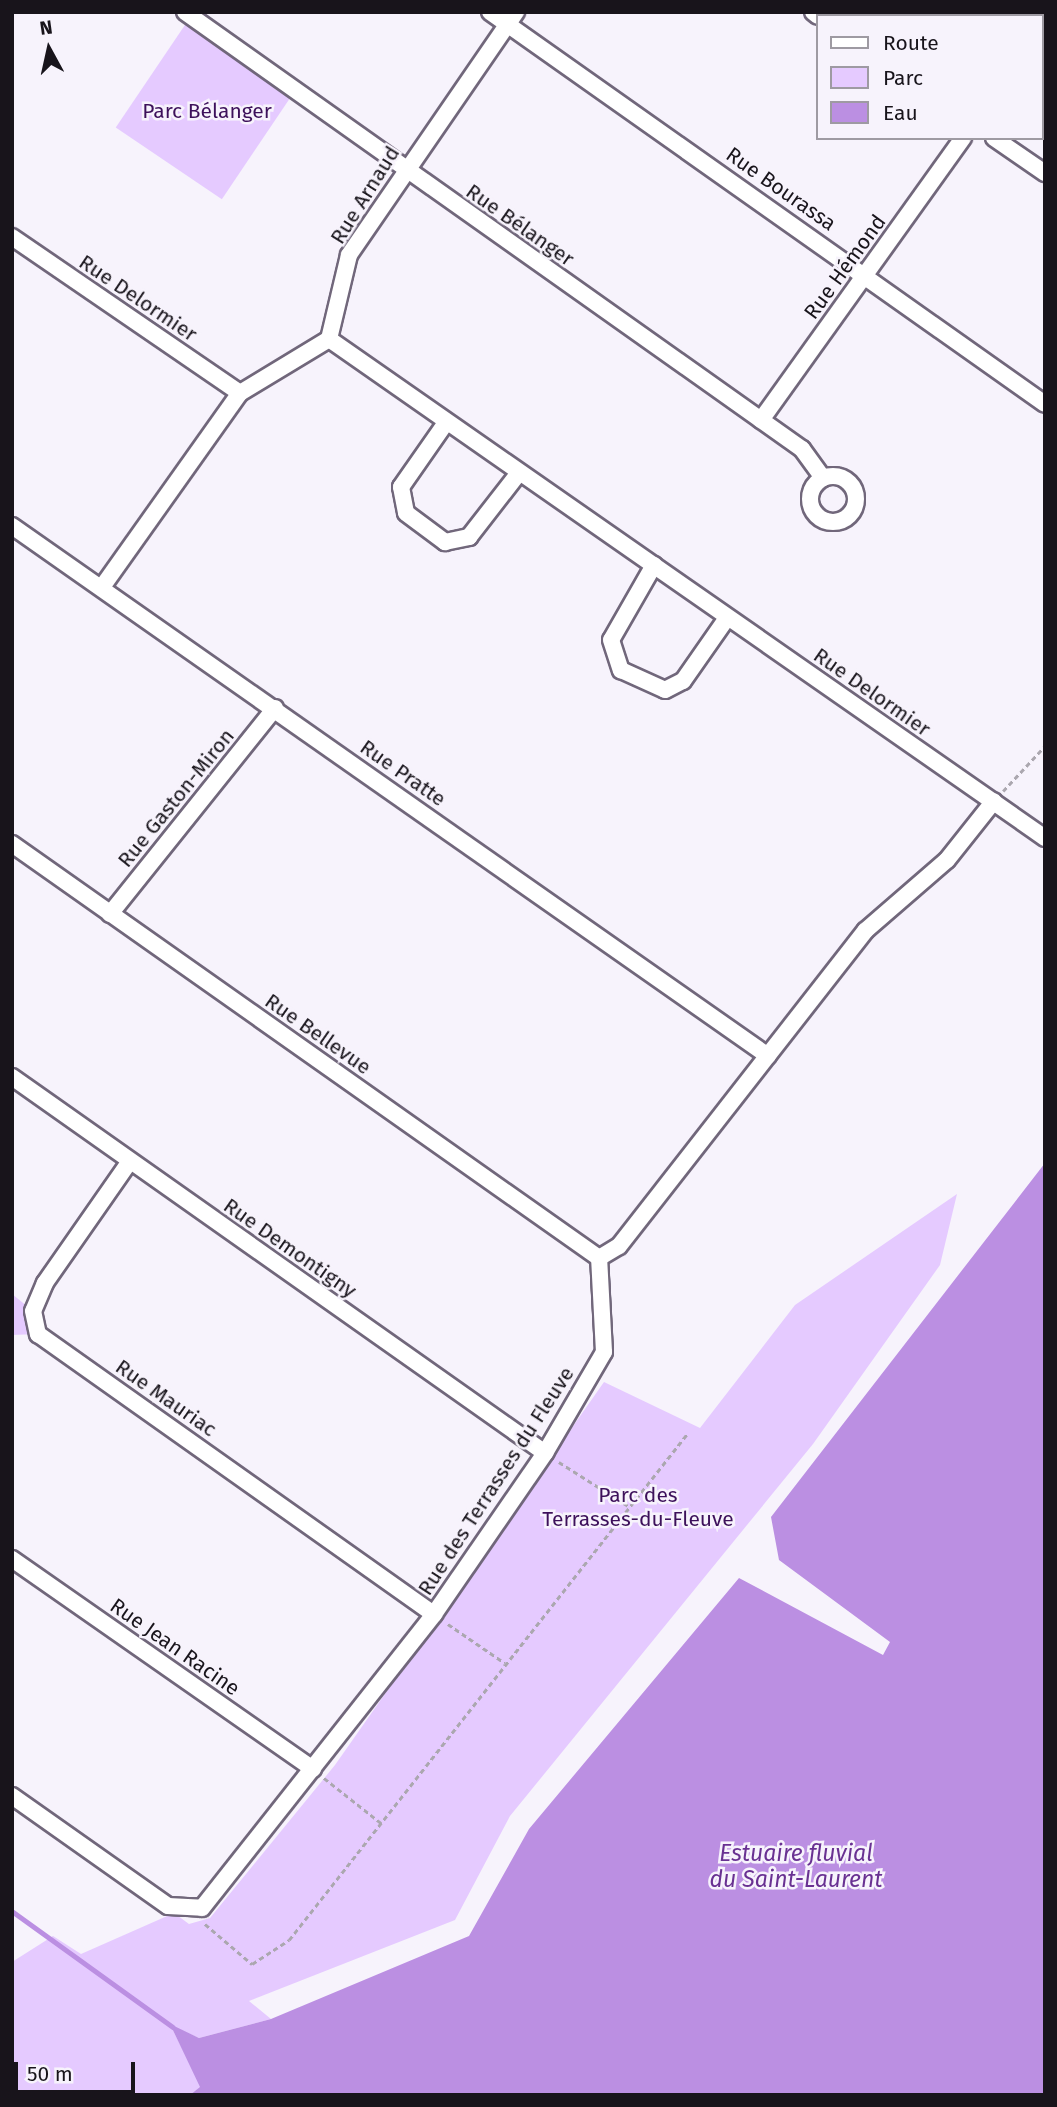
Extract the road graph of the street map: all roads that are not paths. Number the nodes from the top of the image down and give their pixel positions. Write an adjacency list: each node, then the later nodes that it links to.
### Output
1 (185, 12): 6 (street, Rue Bélanger)
2 (490, 12): 3 (street, Rue Bourassa)
3 (512, 18): 6 (street, Rue Arnaud); 9 (street, Rue Bourassa)
4 (962, 140): 9 (street, Rue Hémond)
5 (997, 140): 7 (street)
6 (404, 169): 10 (street, Rue Arnaud); 13 (street, Rue Bélanger)
7 (1045, 173)
8 (12, 237): 11 (street, Rue Delormier)
9 (866, 273): 12 (street, Rue Bourassa); 13 (street, Rue Hémond)
10 (329, 340): 11 (street); 14 (street, Rue Delormier)
11 (240, 393): 19 (street)
12 (1045, 404)
13 (761, 420): 16 (street, Rue Bélanger)
14 (444, 424): 15 (street, Rue Delormier); 15 (street)
15 (518, 474): 18 (street, Rue Delormier)
16 (823, 478)
17 (12, 526): 19 (street, Rue Pratte)
18 (654, 565): 20 (street, Rue Delormier); 20 (street)
19 (102, 587): 21 (street, Rue Pratte)
20 (727, 618): 22 (street, Rue Delormier)
21 (275, 708): 25 (street, Rue Gaston-Miron); 26 (street, Rue Pratte)
22 (994, 801): 23 (street, Rue Delormier); 26 (street)
23 (1045, 838)
24 (12, 844): 25 (street, Rue Bellevue)
25 (110, 914): 29 (street, Rue Bellevue)
26 (768, 1056): 29 (street)
27 (12, 1077): 28 (street, Rue Demontigny)
28 (130, 1161): 30 (street, Rue Demontigny); 32 (street, Rue Mauriac)
29 (599, 1258): 30 (street, Rue des Terrasses du Fleuve)
30 (545, 1453): 32 (street, Rue des Terrasses du Fleuve)
31 (12, 1559): 33 (street, Rue Jean Racine)
32 (434, 1614): 33 (street, Rue des Terrasses du Fleuve)
33 (313, 1769): 34 (street, Rue des Terrasses du Fleuve)
34 (12, 1796)

